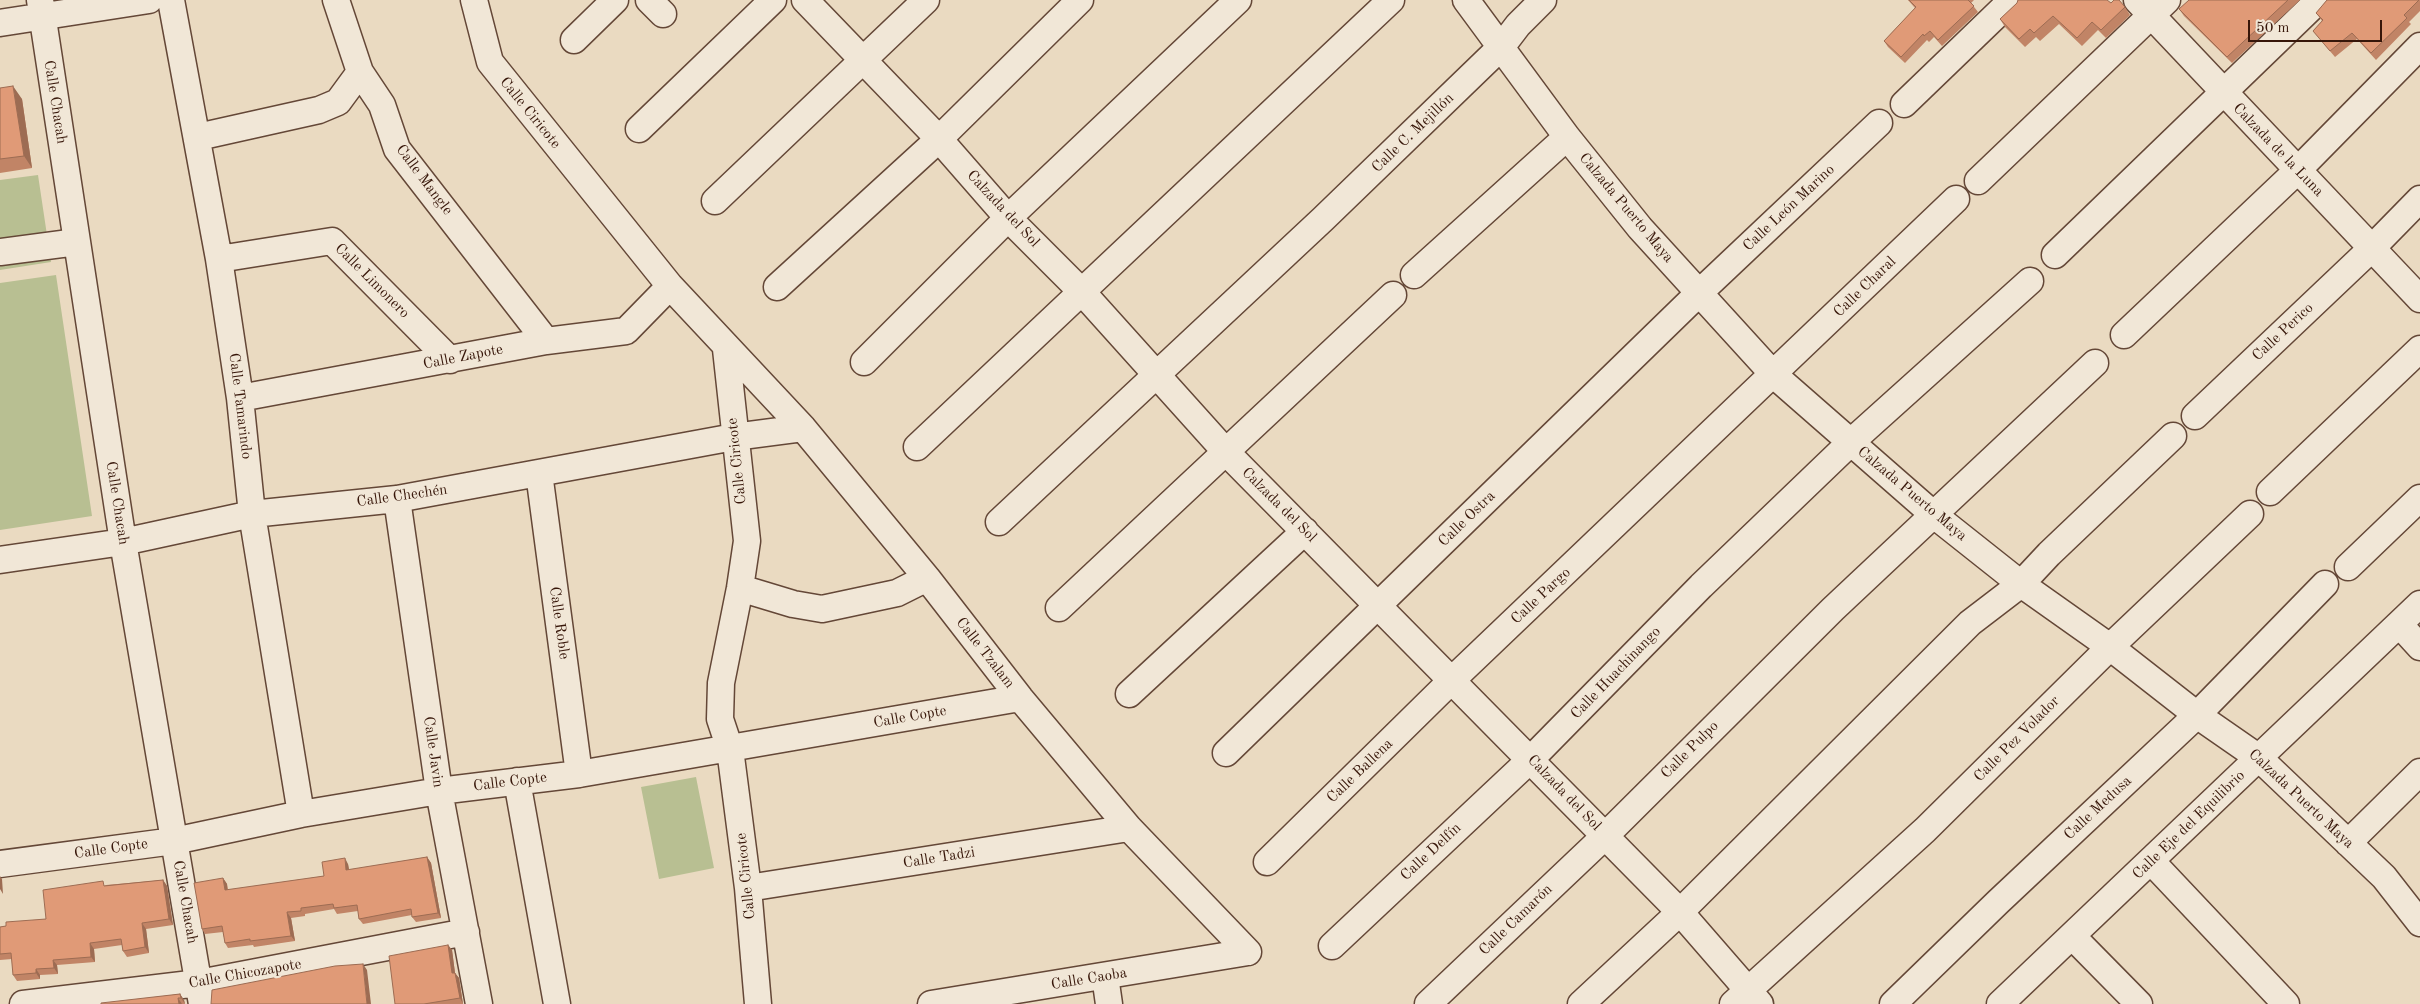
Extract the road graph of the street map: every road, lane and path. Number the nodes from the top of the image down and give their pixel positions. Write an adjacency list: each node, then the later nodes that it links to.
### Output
1 (150, 0): 17 (street)
2 (171, 0): 28 (street, Calle Tamarindo)
3 (336, 0): 23 (street, Calle Mangle)
4 (474, 0): 44 (street, Calle Ciricote)
5 (615, 0): 19 (street)
6 (773, 0): 27 (street)
7 (805, 0): 22 (street, Calzada del Sol)
8 (926, 0): 22 (street)
9 (1080, 0): 30 (street)
10 (1238, 0): 36 (street)
11 (1391, 0): 46 (street)
12 (1466, 0): 20 (street, Calzada Puerto Maya)
13 (1543, 0): 20 (street, Calle C. Mejillón)
14 (2012, 0): 25 (street)
15 (2319, 0): 24 (street)
16 (2152, 5): 24 (street, Calzada de la Luna); 32 (street)
17 (41, 8): 18 (street); 37 (street, Calle Chacah)
18 (0, 23)
19 (574, 40)
20 (1502, 46): 29 (street, Calzada Puerto Maya); 57 (street, Calle C. Mejillón)
21 (2420, 46): 31 (street)
22 (862, 61): 30 (street, Calzada del Sol); 35 (street)
23 (360, 72): 28 (street); 51 (street, Calle Mangle)
24 (2224, 94): 31 (street, Calzada de la Luna); 40 (street)
25 (1904, 104)
26 (1879, 123): 47 (street, Calle León Marino)
27 (639, 129)
28 (198, 137): 41 (street, Calle Tamarindo)
29 (1567, 137): 42 (street); 47 (street, Calzada Puerto Maya)
30 (939, 139): 36 (street, Calzada del Sol); 45 (street)
31 (2298, 170): 38 (street, Calzada de la Luna); 50 (street)
32 (1978, 181)
33 (1956, 199): 58 (street, Calle Charal)
34 (2420, 200): 38 (street, Calle Perico)
35 (715, 202)
36 (1008, 218): 46 (street, Calzada del Sol); 55 (street)
37 (77, 242): 39 (street); 78 (street, Calle Chacah)
38 (2371, 249): 49 (street, Calzada de la Luna); 60 (street, Calle Perico)
39 (0, 252)
40 (2056, 255)
41 (219, 259): 54 (street, Calle Limonero); 59 (street, Calle Tamarindo)
42 (1414, 275)
43 (2030, 280): 65 (street, Calle Huachinango)
44 (670, 286): 51 (street, Calle Zapote); 52 (street, Calle Ciricote)
45 (778, 287)
46 (1083, 293): 57 (street, Calzada del Sol); 66 (street)
47 (1699, 293): 58 (street, Calzada Puerto Maya); 62 (street, Calle León Marino)
48 (1393, 295): 67 (street)
49 (2420, 299)
50 (2124, 335)
51 (546, 342): 54 (street, Calle Zapote)
52 (726, 349): 61 (street, Calle Tzalam); 64 (street, Calle Ciricote)
53 (2420, 349): 69 (street)
54 (450, 360): 59 (street, Calle Zapote)
55 (864, 362)
56 (2095, 363): 75 (street, Calle Pulpo)
57 (1157, 374): 67 (street, Calzada del Sol); 76 (street, Calle C. Mejillón)
58 (1774, 375): 65 (street, Calzada Puerto Maya); 72 (street, Calle Charal)
59 (240, 398): 73 (street, Calle Tamarindo)
60 (2195, 416)
61 (803, 428): 64 (street, Calle Chechén); 81 (street, Calle Tzalam)
62 (1556, 432): 86 (street, Calle Ostra)
63 (2173, 436): 82 (street)
64 (734, 437): 68 (street, Calle Chechén); 84 (street, Calle Ciricote)
65 (1851, 442): 75 (street, Calzada Puerto Maya); 98 (street, Calle Huachinango)
66 (917, 448)
67 (1226, 452): 77 (street, Calzada del Sol); 87 (street)
68 (539, 473): 71 (street, Calle Chechén); 100 (street, Calle Roble)
69 (2270, 492)
70 (2420, 498): 80 (street)
71 (397, 499): 73 (street, Calle Chechén); 102 (street, Calle Javin)
72 (1630, 513): 91 (street, Calle Pargo)
73 (252, 514): 78 (street, Calle Chechén); 103 (street, Calle Tamarindo)
74 (2250, 514): 90 (street, Calle Pez Volador)
75 (1934, 515): 82 (street, Calzada Puerto Maya); 105 (street, Calle Pulpo)
76 (999, 522)
77 (1305, 531): 86 (street, Calzada del Sol); 92 (street)
78 (123, 542): 79 (street, Calle Chechén); 106 (street, Calle Chacah)
79 (0, 560)
80 (2348, 567)
81 (927, 578): 84 (street); 93 (street, Calle Tzalam)
82 (2021, 584): 90 (street, Calzada Puerto Maya); 112 (street)
83 (2325, 584): 94 (street, Calle Medusa)
84 (740, 588): 95 (street, Calle Ciricote)
85 (2420, 604): 88 (street, Calle Eje del Equilibrio)
86 (1378, 606): 91 (street, Calzada del Sol); 96 (street, Calle Ostra)
87 (1059, 608)
88 (2399, 624): 89 (street); 97 (street, Calle Eje del Equilibrio)
89 (2420, 646)
90 (2110, 647): 94 (street, Calzada Puerto Maya); 120 (street, Calle Pez Volador)
91 (1453, 680): 98 (street, Calzada del Sol); 109 (street, Calle Ballena)
92 (1129, 694)
93 (1020, 698): 95 (street, Calle Copte); 104 (street, Calle Tzalam)
94 (2197, 715): 97 (street, Calzada Puerto Maya); 129 (street, Calle Medusa)
95 (730, 749): 100 (street, Calle Copte); 111 (street, Calle Ciricote)
96 (1226, 753)
97 (2259, 758): 107 (street, Calzada Puerto Maya); 108 (street, Calle Eje del Equilibrio)
98 (1531, 759): 105 (street, Calzada del Sol); 116 (street, Calle Delfín)
99 (2420, 772): 107 (street)
100 (580, 774): 101 (street, Calle Copte)
101 (517, 781): 102 (street, Calle Copte); 123 (street)
102 (439, 791): 103 (street, Calle Copte); 114 (street, Calle Javin)
103 (301, 814): 106 (street, Calle Copte)
104 (1129, 828): 111 (street, Calle Tadzi); 117 (street, Calle Tzalam)
105 (1604, 836): 112 (street, Calzada del Sol); 127 (street, Calle Camarón)
106 (174, 840): 110 (street, Calle Copte); 119 (street, Calle Chacah)
107 (2348, 843): 113 (street, Calzada Puerto Maya)
108 (2151, 861): 115 (street, Calle Eje del Equilibrio); 132 (street)
109 (1267, 862)
110 (0, 864)
111 (748, 888): 124 (street, Calle Ciricote)
112 (1680, 912): 120 (street, Calzada del Sol); 128 (street)
113 (2420, 921)
114 (466, 932): 119 (street, Calle Chicozapote); 122 (street, Calle Javin)
115 (2072, 936): 130 (street, Calle Eje del Equilibrio); 131 (street)
116 (1332, 946)
117 (1248, 952): 118 (street, Calle Caoba)
118 (1105, 976): 125 (street, Calle Caoba); 126 (street)
119 (200, 994): 121 (street, Calle Chicozapote)
120 (1747, 1000)
121 (23, 1004)
122 (479, 1004)
123 (557, 1004)
124 (758, 1004)
125 (931, 1004)
126 (1109, 1004)
127 (1428, 1004)
128 (1581, 1004)
129 (1893, 1004)
130 (2000, 1004)
131 (2139, 1004)
132 (2286, 1004)

